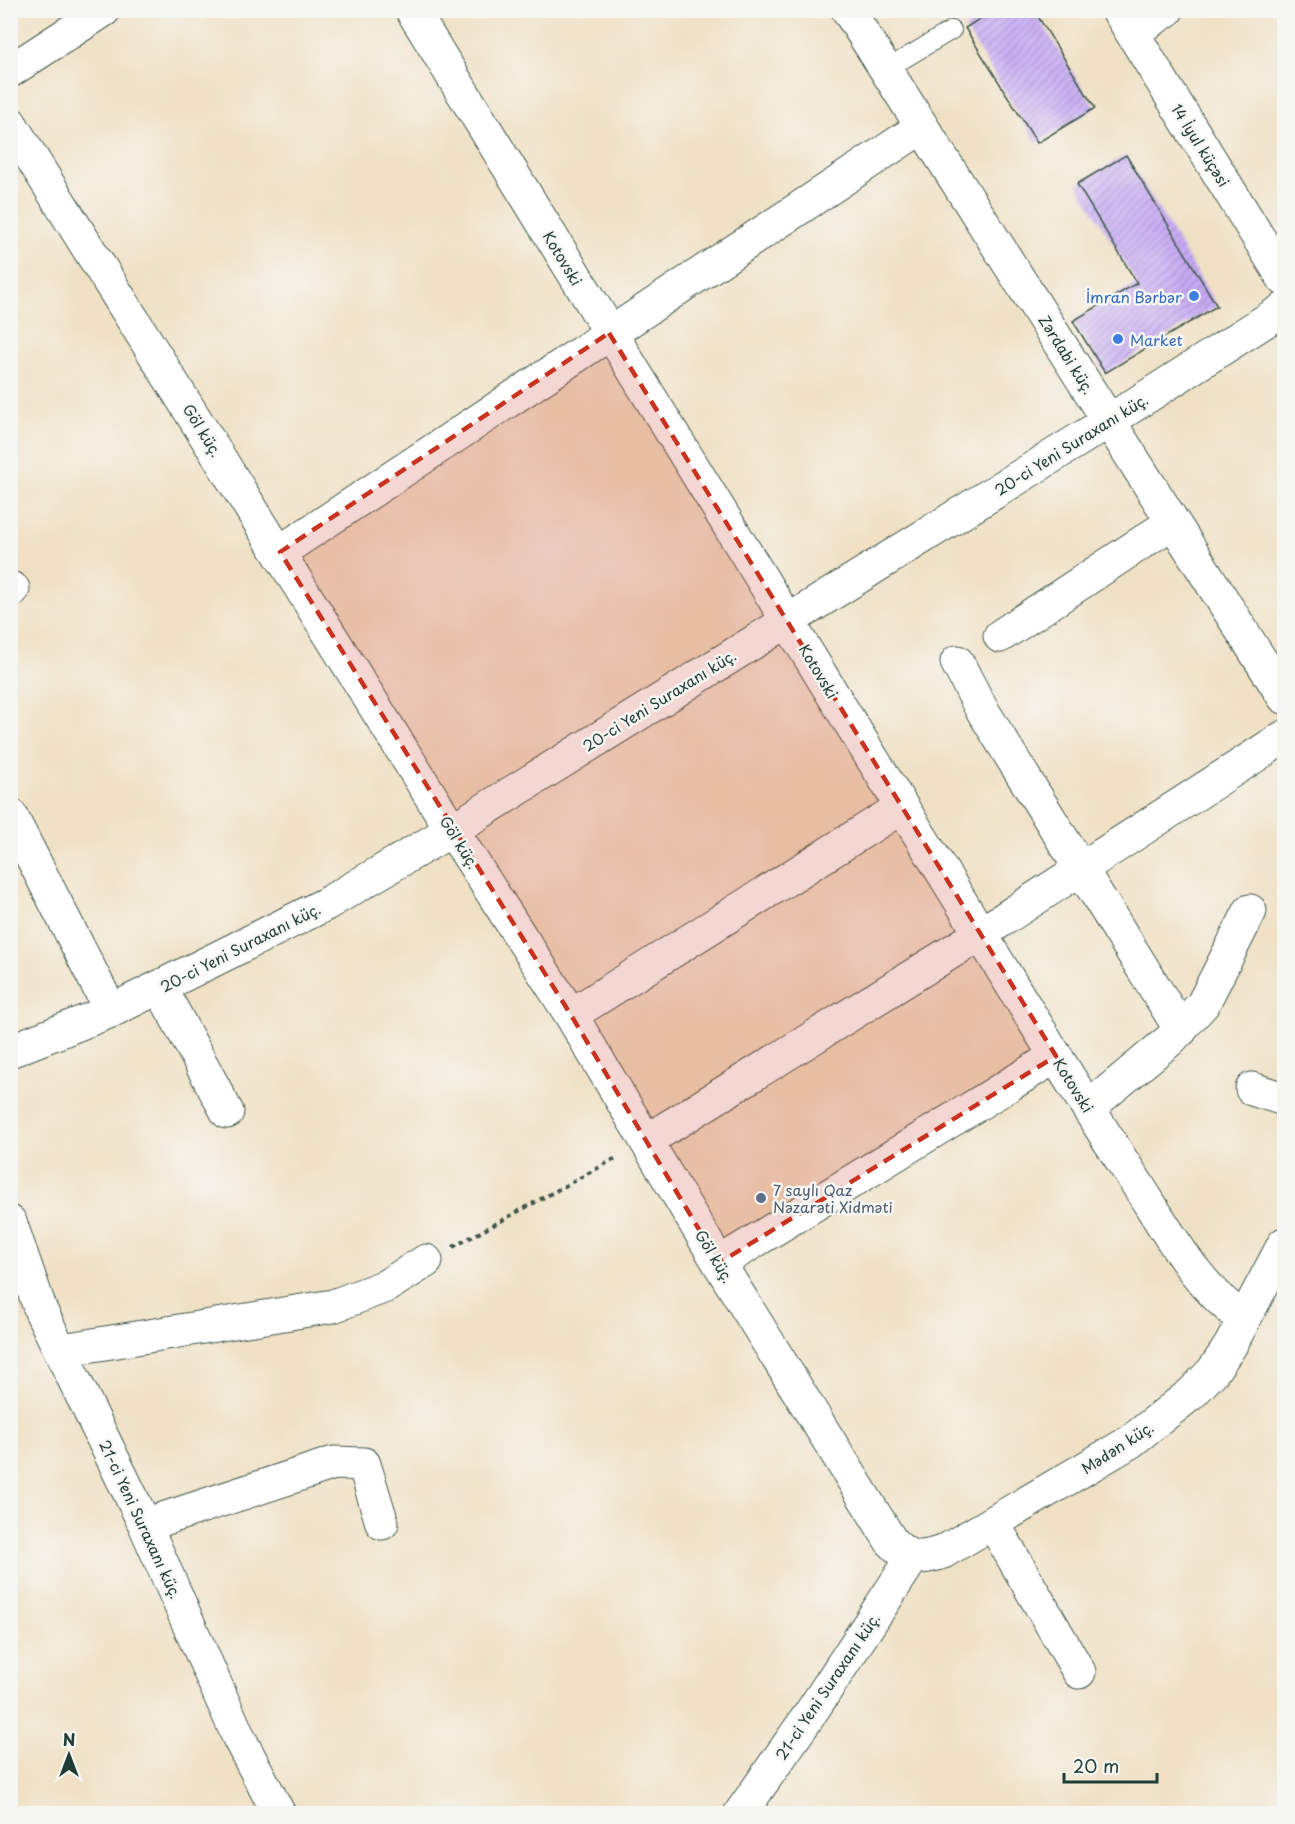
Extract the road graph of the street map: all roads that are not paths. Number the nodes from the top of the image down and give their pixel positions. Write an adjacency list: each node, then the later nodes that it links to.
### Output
1 (104, 10): 8 (street)
2 (412, 10): 13 (street, Kotovski)
3 (848, 10): 7 (street, Zərdabi küç.)
4 (1167, 10): 5 (street)
5 (1125, 22): 11 (street, 14 İyul küçəsi)
6 (952, 30): 7 (lane)
7 (885, 70): 10 (street, Zərdabi küç.)
8 (10, 72)
9 (10, 123): 16 (street, Göl küç.)
10 (922, 127): 13 (street); 14 (street, Zərdabi küç.)
11 (1284, 279)
12 (1284, 309): 14 (street, 20-ci Yeni Suraxanı küç.)
13 (609, 333): 16 (street); 17 (street, Kotovski)
14 (1109, 421): 15 (street, Zərdabi küç.); 17 (street, 20-ci Yeni Suraxanı küç.)
15 (1173, 522): 18 (street); 20 (street, Zərdabi küç.)
16 (280, 552): 24 (street, Göl küç.)
17 (788, 620): 22 (street, Kotovski); 24 (street, 20-ci Yeni Suraxanı küç.)
18 (1000, 636)
19 (957, 663): 25 (street)
20 (1284, 697)
21 (1284, 737): 25 (street)
22 (902, 807): 27 (street, Kotovski); 30 (street)
23 (10, 814): 29 (street)
24 (452, 830): 28 (street, 20-ci Yeni Suraxanı küç.); 30 (street, Göl küç.)
25 (1081, 869): 27 (street); 31 (street)
26 (1250, 911): 31 (street)
27 (982, 933): 33 (street, Kotovski); 38 (street)
28 (160, 987): 29 (street, 20-ci Yeni Suraxanı küç.); 37 (street)
29 (111, 1011): 32 (street, 20-ci Yeni Suraxanı küç.)
30 (572, 1015): 38 (street, Göl küç.)
31 (1180, 1030): 36 (street)
32 (10, 1052)
33 (1056, 1056): 36 (street, Kotovski); 42 (street)
34 (1252, 1089): 35 (street)
35 (1284, 1099)
36 (1088, 1108): 43 (street, Kotovski)
37 (227, 1112)
38 (646, 1141): 42 (street, Göl küç.)
39 (10, 1222): 44 (street, 21-ci Yeni Suraxanı küç.)
40 (1284, 1244): 43 (street, Mədən küç.)
41 (426, 1261): 44 (street)
42 (719, 1263): 48 (street, Göl küç.)
43 (1244, 1319): 46 (street, Mədən küç.)
44 (62, 1350): 47 (street, 21-ci Yeni Suraxanı küç.)
45 (382, 1522): 47 (street)
46 (993, 1522): 48 (street, Mədən küç.); 49 (street)
47 (145, 1525): 50 (street, 21-ci Yeni Suraxanı küç.)
48 (913, 1557): 51 (street, 21-ci Yeni Suraxanı küç.)
49 (1078, 1672)
50 (279, 1814)
51 (740, 1814)

